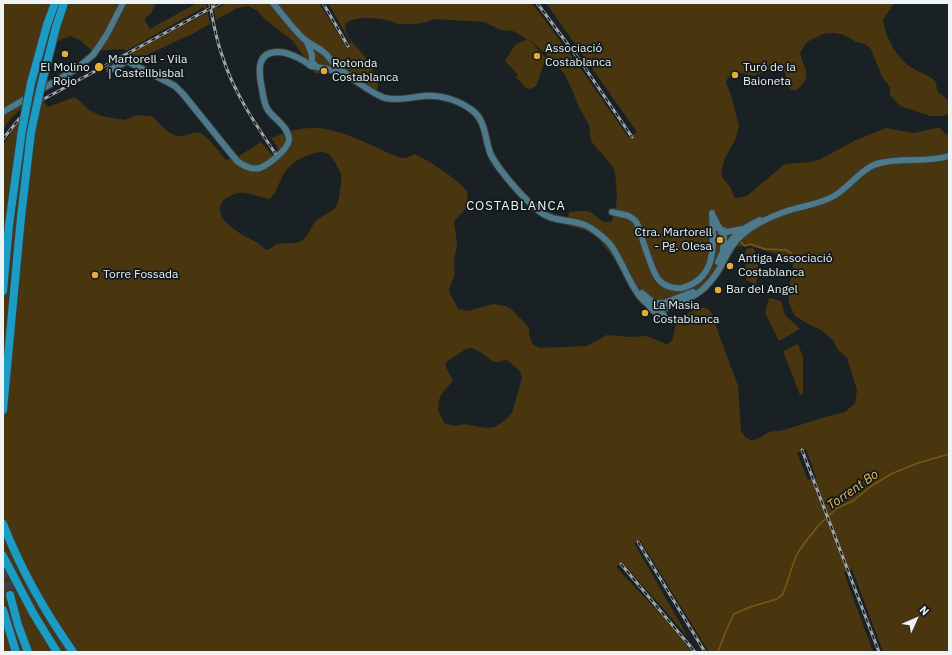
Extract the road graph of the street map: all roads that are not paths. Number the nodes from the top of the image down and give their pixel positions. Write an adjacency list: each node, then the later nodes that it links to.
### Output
1 (55, 3): 25 (highway, bridge)
2 (64, 3): 29 (highway, bridge)
3 (123, 3): 13 (main road)
4 (273, 3): 5 (main road)
5 (306, 41): 6 (main road); 7 (main road)
6 (321, 51): 7 (main road); 8 (main road)
7 (312, 56): 9 (main road); 10 (main road)
8 (327, 56): 10 (main road); 12 (main road)
9 (302, 60): 10 (main road); 11 (main road)
10 (319, 67): 12 (main road)
11 (110, 70)
12 (347, 74): 27 (main road)
13 (3, 112)
14 (949, 156): 17 (main road)
15 (612, 212): 18 (main road)
16 (712, 213): 18 (main road)
17 (782, 213): 19 (main road); 21 (main road)
18 (716, 228): 20 (main road)
19 (744, 228): 20 (main road); 22 (main road)
20 (726, 234): 22 (main road); 23 (main road)
21 (741, 236): 22 (main road); 23 (main road)
22 (731, 239): 23 (main road)
23 (726, 251): 24 (main road)
24 (707, 286): 26 (main road); 28 (main road)
25 (3, 291)
26 (674, 300): 27 (main road); 28 (main road)
27 (648, 301): 28 (main road)
28 (661, 315)
29 (3, 410)
30 (3, 524): 37 (highway)
31 (3, 556): 36 (highway)
32 (10, 595): 35 (highway)
33 (3, 610): 34 (highway)
34 (16, 652)
35 (28, 652)
36 (57, 652)
37 (73, 652)

